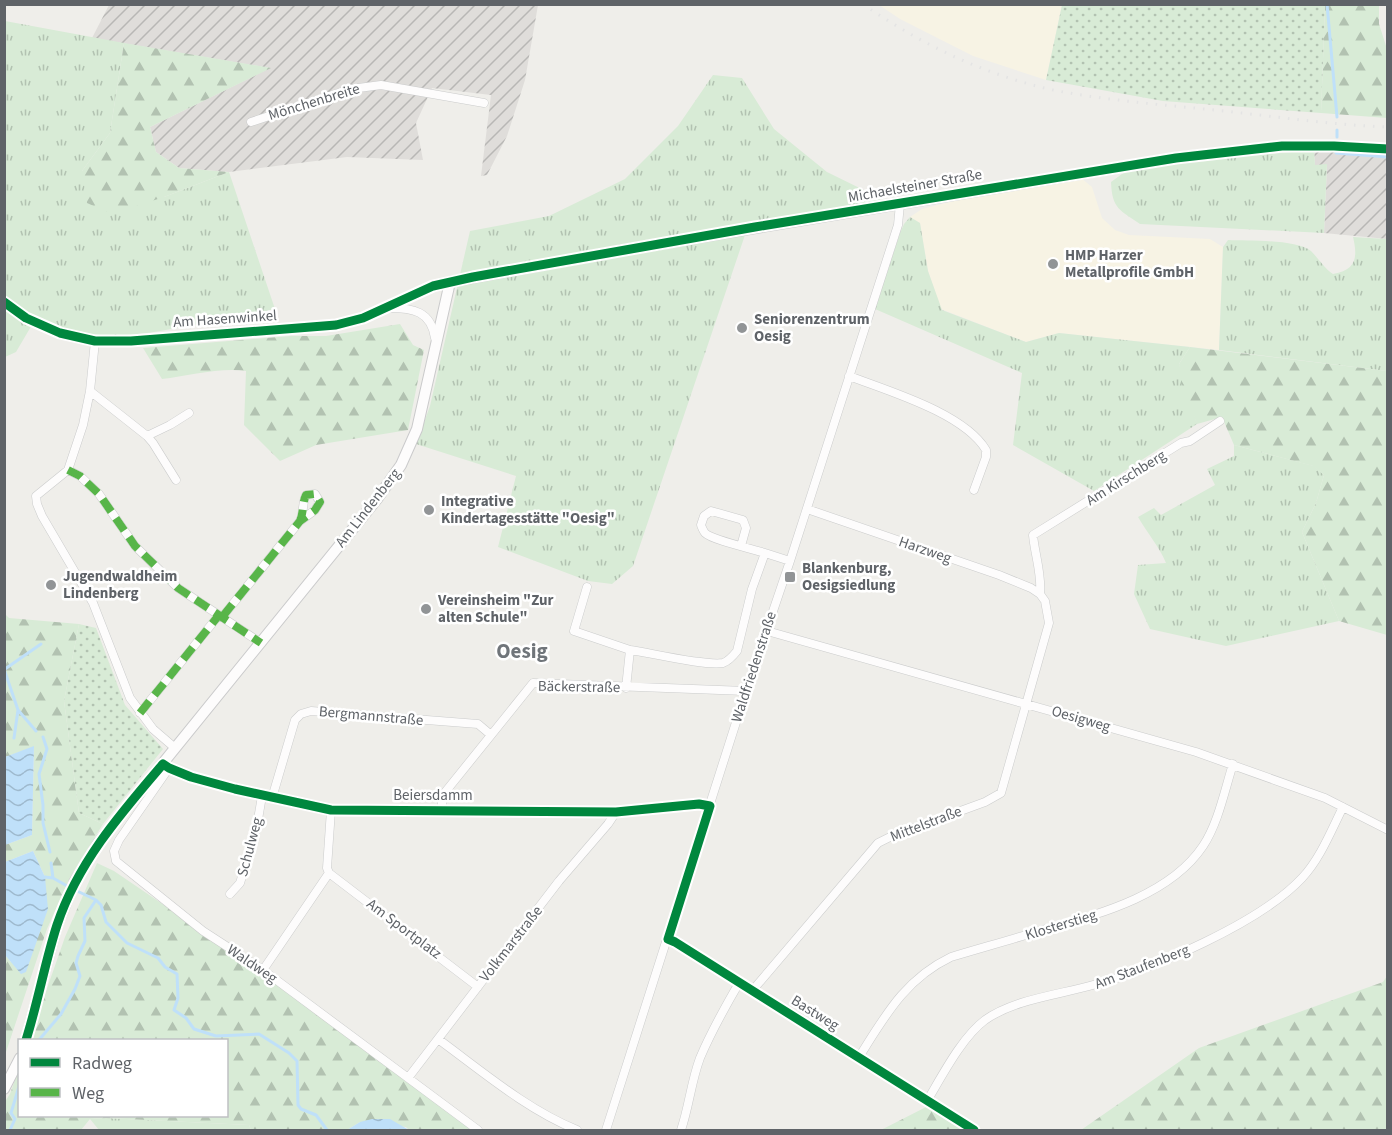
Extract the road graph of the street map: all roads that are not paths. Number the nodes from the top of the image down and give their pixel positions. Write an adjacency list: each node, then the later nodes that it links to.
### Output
1 (484, 103): 2 (street, Mönchenbreite)
2 (250, 122)
3 (1388, 149): 4 (street, Michaelsteiner Straße)
4 (900, 204): 5 (street, Michaelsteiner Straße); 10 (street, Waldfriedenstraße)
5 (450, 282): 7 (street, Am Hasenwinkel); 8 (street, Am Lindenberg)
6 (4, 302): 9 (street, Am Hasenwinkel)
7 (388, 308): 8 (street); 9 (street, Am Hasenwinkel)
8 (435, 340): 27 (street, Am Lindenberg)
9 (95, 341): 11 (street)
10 (849, 376): 17 (street); 18 (street, Waldfriedenstraße)
11 (90, 391): 14 (street); 15 (street)
12 (189, 413): 14 (street)
13 (1220, 421): 24 (street, Am Kirschberg)
14 (147, 436): 16 (street)
15 (68, 470): 25 (street); 32 (street)
16 (176, 480)
17 (974, 490)
18 (807, 509): 22 (street, Waldfriedenstraße); 24 (street, Harzweg)
19 (300, 520): 25 (street)
20 (741, 546): 20 (street); 21 (street)
21 (765, 553): 22 (street); 28 (street)
22 (790, 561): 26 (street, Waldfriedenstraße)
23 (587, 587): 28 (street)
24 (1040, 594): 31 (street)
25 (221, 616): 27 (street); 32 (street)
26 (767, 631): 30 (street, Waldfriedenstraße); 31 (street, Oesigweg)
27 (261, 643): 34 (street, Am Lindenberg)
28 (630, 650): 29 (street)
29 (626, 688): 30 (street, Bäckerstraße); 33 (street, Bäckerstraße)
30 (746, 691): 39 (street, Waldfriedenstraße)
31 (1027, 704): 35 (street, Oesigweg); 51 (street, Mittelstraße)
32 (140, 713): 34 (street)
33 (491, 735): 38 (street, Bergmannstraße); 42 (street, Bäckerstraße)
34 (173, 751): 36 (street, Am Lindenberg)
35 (1233, 764): 40 (street, Oesigweg); 54 (street, Klosterstieg)
36 (166, 766): 37 (street, Beiersdamm); 48 (street, Waldweg); 52 (street, Am Lindenberg)
37 (262, 796): 38 (street, Beiersdamm); 46 (street, Schulweg)
38 (272, 798): 41 (street, Beiersdamm)
39 (710, 806): 43 (street, Beiersdamm); 47 (street, Waldfriedenstraße)
40 (1343, 807): 44 (street, Oesigweg); 58 (street, Am Staufenberg)
41 (331, 810): 42 (street, Beiersdamm); 45 (street)
42 (442, 810): 43 (street, Beiersdamm)
43 (616, 812): 50 (street, Volkmarstraße)
44 (1388, 830)
45 (329, 873): 48 (street); 50 (street, Am Sportplatz)
46 (230, 894)
47 (668, 939): 49 (street, Bastweg); 62 (street, Waldfriedenstraße)
48 (263, 970): 56 (street, Waldweg)
49 (739, 983): 51 (street, Bastweg); 63 (street)
50 (477, 987): 53 (street, Volkmarstraße)
51 (752, 991): 54 (street, Bastweg)
52 (27, 1039)
53 (438, 1039): 56 (street, Volkmarstraße); 61 (street)
54 (859, 1057): 58 (street, Bastweg)
55 (18, 1062): 57 (street)
56 (408, 1078): 60 (street, Waldweg)
57 (4, 1089)
58 (927, 1101): 59 (street, Bastweg)
59 (946, 1113)
60 (478, 1131)
61 (577, 1131)
62 (606, 1131)
63 (681, 1131)

